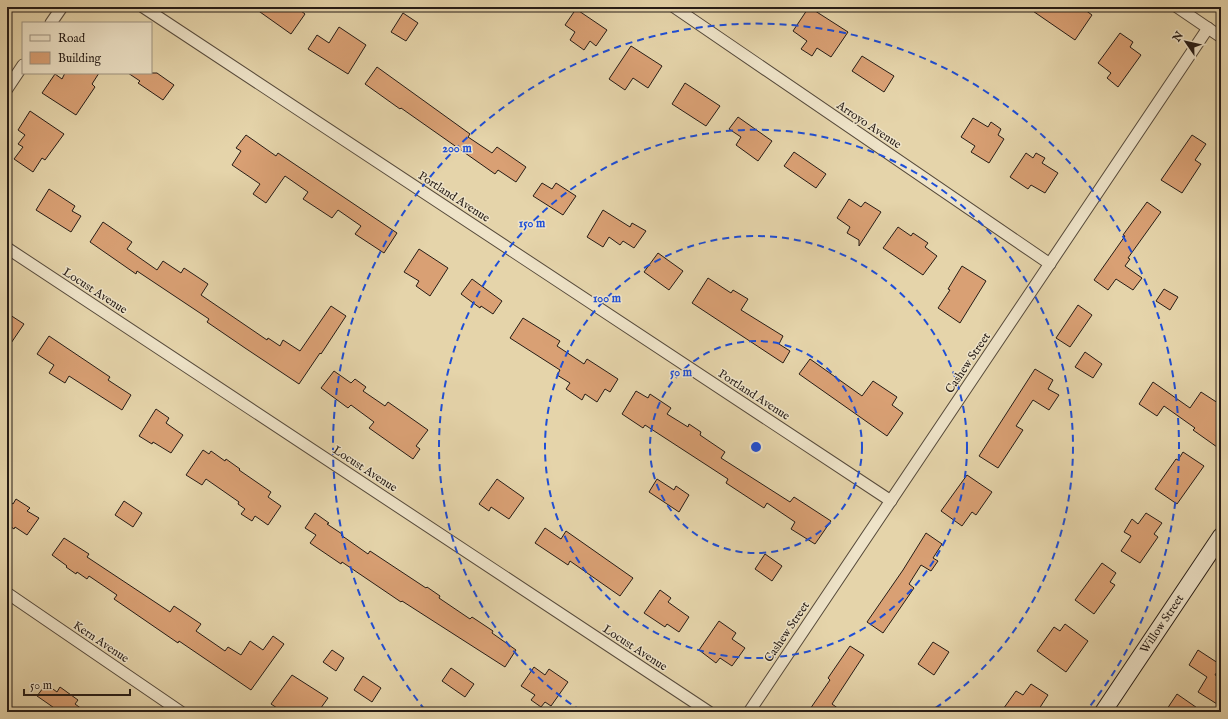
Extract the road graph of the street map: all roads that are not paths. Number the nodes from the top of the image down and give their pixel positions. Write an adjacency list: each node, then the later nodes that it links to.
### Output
1 (62, 7): 5 (street)
2 (143, 7): 12 (street, Portland Avenue)
3 (674, 7): 11 (street, Arroyo Avenue)
4 (1177, 7): 6 (street)
5 (53, 22)
6 (1208, 28): 7 (street); 11 (street, Cashew Street)
7 (1221, 37)
8 (22, 66): 9 (street)
9 (7, 89)
10 (7, 248): 16 (street, Locust Avenue)
11 (1050, 264): 12 (street, Cashew Street)
12 (891, 501): 17 (street, Cashew Street)
13 (1221, 536): 18 (street, Willow Street)
14 (7, 593): 15 (street, Kern Avenue)
15 (181, 712)
16 (709, 712)
17 (749, 712)
18 (1103, 712)

